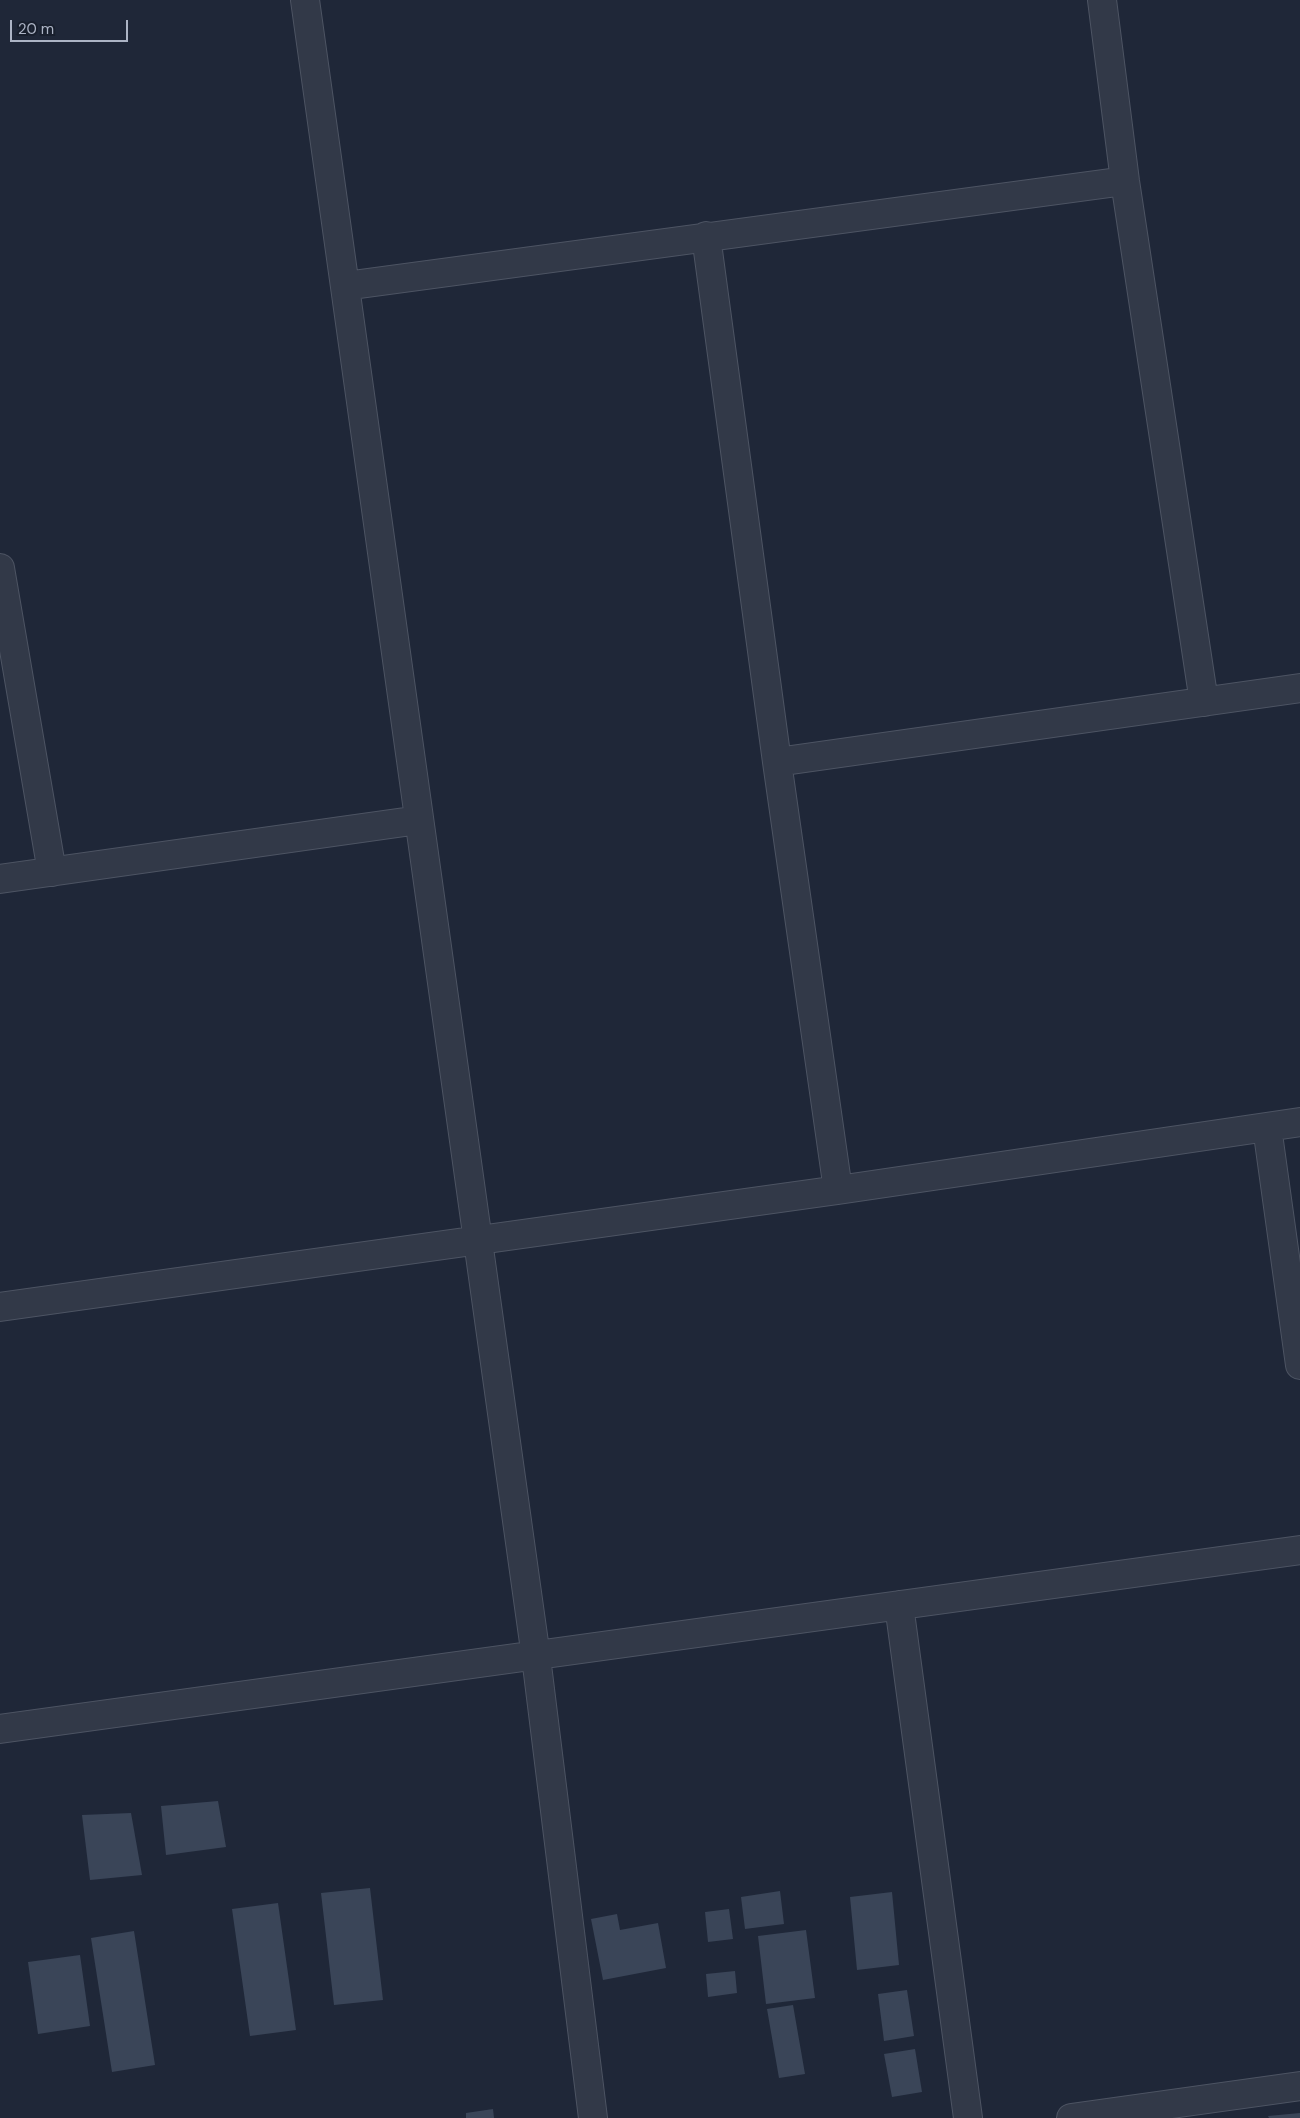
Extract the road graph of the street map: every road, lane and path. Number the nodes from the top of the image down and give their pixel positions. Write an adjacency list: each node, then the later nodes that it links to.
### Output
1 (305, 0): 5 (street)
2 (1102, 0): 3 (street)
3 (1125, 181): 4 (street); 8 (street)
4 (706, 236): 5 (street); 9 (street)
5 (346, 286): 10 (street)
6 (0, 568): 11 (street)
7 (1300, 688): 8 (street)
8 (1204, 702): 9 (street)
9 (777, 762): 15 (street)
10 (419, 820): 11 (street); 16 (street)
11 (52, 872): 12 (street)
12 (0, 879)
13 (1300, 1122): 14 (street)
14 (1267, 1127): 15 (street); 18 (street)
15 (838, 1190): 16 (street)
16 (477, 1239): 17 (street); 21 (street)
17 (0, 1307)
18 (1300, 1365)
19 (1300, 1550): 20 (street)
20 (899, 1605): 21 (street); 25 (street)
21 (536, 1657): 22 (street); 24 (street)
22 (0, 1729)
23 (1300, 2086): 26 (street)
24 (593, 2118)
25 (968, 2118)
26 (1071, 2118)

